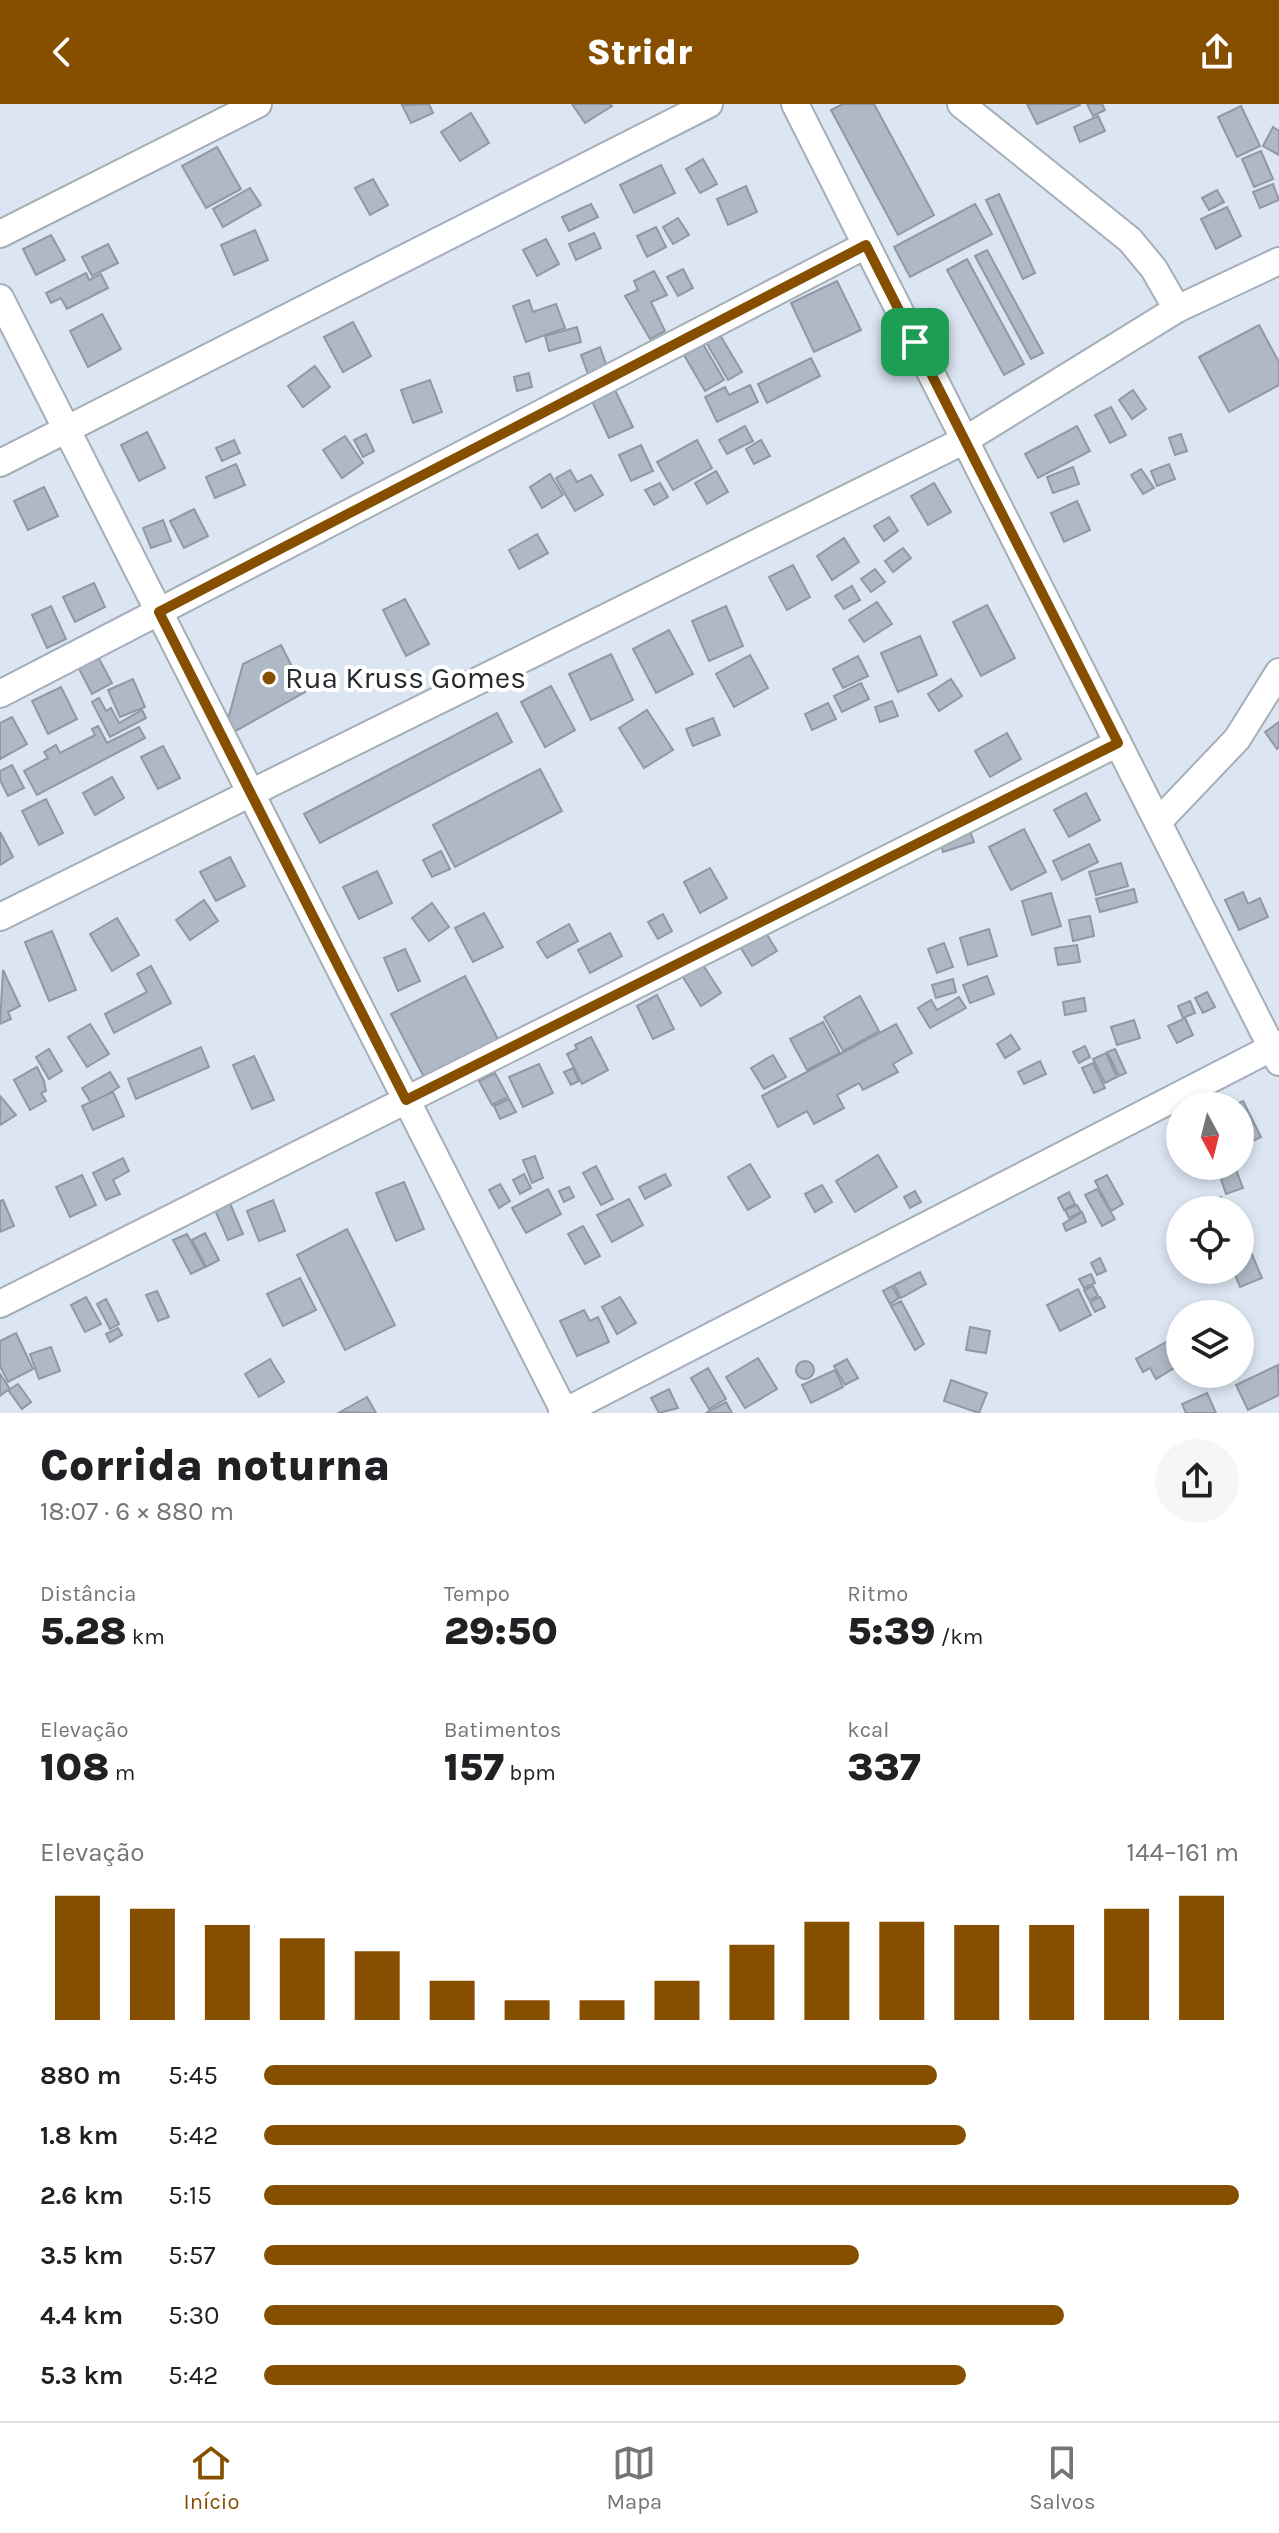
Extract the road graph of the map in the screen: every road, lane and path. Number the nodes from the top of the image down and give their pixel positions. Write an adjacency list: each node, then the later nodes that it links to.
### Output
1 (258, 104): 5 (street)
2 (709, 104): 10 (street)
3 (795, 104): 6 (street)
4 (961, 104): 9 (street)
5 (0, 234)
6 (866, 245): 11 (street); 13 (street)
7 (1279, 261): 9 (street)
8 (0, 298): 10 (street)
9 (1177, 309): 11 (street)
10 (66, 429): 12 (street); 13 (street)
11 (965, 440): 16 (street); 17 (street)
12 (0, 463)
13 (159, 612): 15 (street); 17 (street)
14 (1279, 672): 18 (street)
15 (0, 694)
16 (1118, 743): 18 (street); 21 (street)
17 (249, 790): 19 (street); 21 (street)
18 (1158, 822): 20 (street)
19 (0, 917)
20 (1277, 1051): 23 (street)
21 (406, 1100): 22 (street); 23 (street)
22 (0, 1304)
23 (564, 1413)

